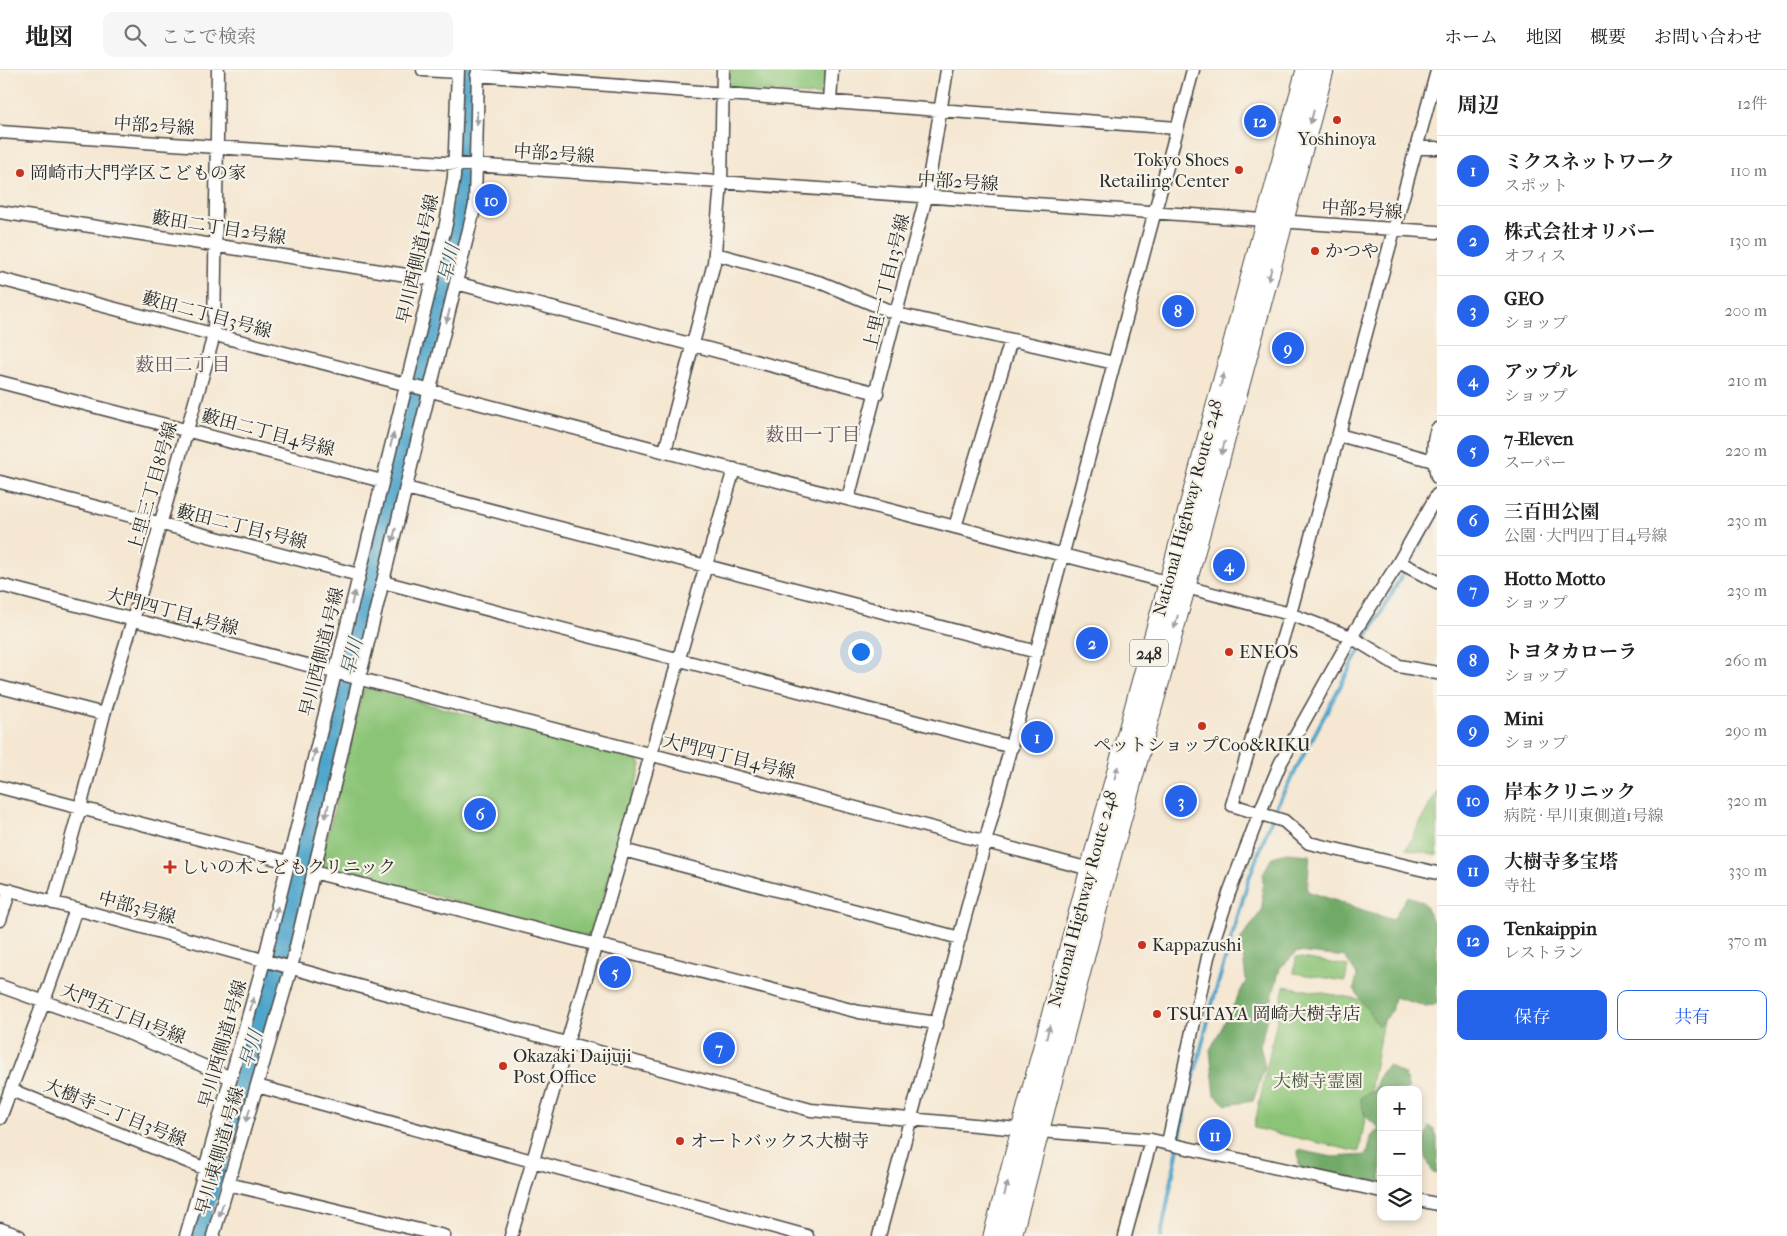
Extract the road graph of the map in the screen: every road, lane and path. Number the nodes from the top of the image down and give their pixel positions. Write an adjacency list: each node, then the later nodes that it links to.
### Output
1 (218, 70): 17 (street, 上里三丁目8号線)
2 (423, 70): 9 (street)
3 (723, 70): 12 (street)
4 (832, 70): 13 (street)
5 (948, 70): 14 (street, 上里一丁目13号線)
6 (1193, 70): 15 (street)
7 (1306, 70): 26 (highway, National Highway Route 248 / 248)
8 (1324, 70): 27 (highway, National Highway Route 248 / 248, one-way to 27)
9 (458, 71): 20 (street, 早川西側道1号線)
10 (1437, 71): 18 (street)
11 (478, 73): 12 (street); 21 (street, one-way to 21)
12 (722, 94): 13 (street); 22 (street)
13 (830, 102): 14 (street)
14 (941, 110): 15 (street); 23 (street, 上里一丁目13号線)
15 (1177, 128): 25 (street)
16 (0, 132): 17 (street, 中部2号線)
17 (217, 148): 20 (street, 中部2号線); 30 (street, 上里三丁目8号線)
18 (1416, 148): 19 (street); 28 (street)
19 (1437, 148)
20 (455, 164): 21 (street, 中部2号線); 33 (street, 早川西側道1号線)
21 (476, 166): 22 (street, 中部2号線); 34 (street)
22 (721, 183): 23 (street, 中部2号線); 31 (street)
23 (926, 197): 25 (street, 中部2号線); 35 (street, 上里一丁目13号線)
24 (0, 212): 30 (street, 藪田二丁目2号線)
25 (1154, 214): 26 (street, 中部2号線); 39 (street)
26 (1264, 221): 27 (street, 中部2号線); 64 (highway, National Highway Route 248 / 248, one-way to 26)
27 (1284, 222): 28 (street, 中部2号線); 64 (highway, National Highway Route 248 / 248, one-way to 64)
28 (1395, 229): 29 (street, 中部2号線); 46 (street)
29 (1437, 232)
30 (216, 245): 33 (street, 藪田二丁目2号線); 36 (street, 上里三丁目8号線)
31 (716, 254): 35 (street); 38 (street)
32 (0, 279): 36 (street, 藪田二丁目3号線)
33 (432, 279): 41 (street, 早川西側道1号線)
34 (456, 283): 38 (street); 42 (street, one-way to 42)
35 (897, 314): 37 (street); 43 (street, 上里一丁目13号線)
36 (214, 335): 41 (street, 藪田二丁目3号線); 45 (street, 上里三丁目8号線)
37 (1011, 340): 39 (street); 57 (street)
38 (692, 345): 43 (street); 47 (street)
39 (1114, 363): 58 (street)
40 (0, 382): 45 (street, 藪田二丁目4号線)
41 (405, 385): 42 (street, 藪田二丁目3号線); 51 (street, 早川西側道1号線, one-way to 41)
42 (430, 391): 47 (street, 藪田二丁目3号線); 53 (street)
43 (877, 393): 55 (street, 上里一丁目13号線)
44 (1437, 429): 48 (street)
45 (187, 430): 51 (street, 藪田二丁目4号線); 56 (street, 上里三丁目8号線)
46 (1339, 435): 48 (street); 66 (street)
47 (665, 451): 49 (street, 藪田二丁目3号線)
48 (1436, 461): 50 (street)
49 (734, 469): 55 (street, 藪田二丁目3号線); 60 (street)
50 (1437, 477)
51 (382, 481): 61 (street, 早川西側道1号線)
52 (0, 482): 56 (street, 藪田二丁目5号線)
53 (406, 488): 60 (street); 62 (street, one-way to 62)
54 (1437, 495): 59 (street)
55 (848, 499): 57 (street, 藪田二丁目3号線)
56 (160, 524): 61 (street, 藪田二丁目5号線); 67 (street, 上里三丁目8号線)
57 (955, 527): 58 (street, 藪田二丁目3号線)
58 (1062, 555): 64 (street, 藪田二丁目3号線); 69 (street)
59 (1399, 562): 63 (street); 68 (street)
60 (706, 565): 69 (street); 70 (street)
61 (359, 575): 71 (street, 早川西側道1号線, one-way to 61)
62 (383, 582): 70 (street); 73 (street)
63 (1437, 582)
64 (1177, 584): 66 (street, 藪田二丁目3号線); 84 (highway, National Highway Route 248 / 248, one-way to 64); 104 (highway, National Highway Route 248 / 248, one-way to 104)
65 (0, 585): 67 (street, 大門四丁目4号線)
66 (1290, 614): 68 (street, 藪田二丁目3号線); 80 (street)
67 (133, 620): 71 (street, 大門四丁目4号線); 75 (street, 上里三丁目8号線)
68 (1351, 637): 72 (street, 藪田二丁目3号線); 80 (street)
69 (1037, 652): 76 (street)
70 (678, 659): 76 (street); 77 (street)
71 (335, 672): 73 (street, 大門四丁目4号線); 83 (street, 早川西側道1号線, one-way to 71)
72 (1437, 673)
73 (359, 679): 77 (street, 大門四丁目4号線); 85 (street, 早川東側道1号線, one-way to 85)
74 (0, 686): 75 (street)
75 (104, 714): 79 (street, 上里三丁目8号線)
76 (1012, 746): 81 (street)
77 (650, 755): 81 (street, 大門四丁目4号線); 82 (street)
78 (0, 787): 79 (street)
79 (80, 808): 83 (street); 88 (street, 上里三丁目8号線)
80 (1260, 812): 86 (street); 106 (street)
81 (986, 842): 84 (street, 大門四丁目4号線); 91 (street)
82 (623, 850): 91 (street); 92 (street)
83 (288, 862): 93 (street, 早川西側道1号線, one-way to 83)
84 (1090, 869): 104 (highway, National Highway Route 248 / 248, one-way to 84)
85 (313, 872): 92 (street); 94 (street, 早川東側道1号線)
86 (1437, 873)
87 (5, 889): 88 (street, 中部3号線); 90 (street)
88 (53, 903): 89 (street, 中部3号線)
89 (76, 909): 93 (street, 中部3号線); 96 (street)
90 (0, 920)
91 (960, 938): 97 (street)
92 (596, 944): 97 (street); 98 (street)
93 (264, 960): 94 (street, 中部3号線); 99 (street, 早川西側道1号線, one-way to 93)
94 (291, 968): 98 (street, 中部3号線); 100 (street, 早川東側道1号線)
95 (0, 986): 96 (street, 大門五丁目1号線)
96 (44, 1001): 99 (street, 大門五丁目1号線); 101 (street)
97 (937, 1023): 103 (street)
98 (568, 1043): 103 (street, 中部3号線); 107 (street)
99 (232, 1078): 108 (street, 早川西側道1号線)
100 (257, 1086): 107 (street); 109 (street, 早川東側道1号線, one-way to 109)
101 (11, 1090): 102 (street); 108 (street, 大樹寺二丁目3号線)
102 (0, 1118)
103 (911, 1119): 104 (street, 中部3号線); 120 (street)
104 (1032, 1130): 105 (street, 中部3号線); 121 (highway, National Highway Route 248 / 248, one-way to 104); 122 (highway, National Highway Route 248 / 248)
105 (1151, 1140): 106 (street, 中部3号線); 123 (street)
106 (1168, 1143): 110 (street, 中部3号線)
107 (533, 1161): 118 (street); 119 (street)
108 (206, 1169): 115 (street, 早川西側道1号線)
109 (228, 1184): 116 (street, 早川東側道1号線, one-way to 116); 117 (street)
110 (1377, 1190)
111 (1422, 1201): 112 (street)
112 (1437, 1204)
113 (0, 1229): 114 (street)
114 (19, 1236)
115 (186, 1236)
116 (213, 1236)
117 (444, 1236)
118 (511, 1236)
119 (807, 1236)
120 (879, 1236)
121 (993, 1236)
122 (1012, 1236)
123 (1124, 1236)

